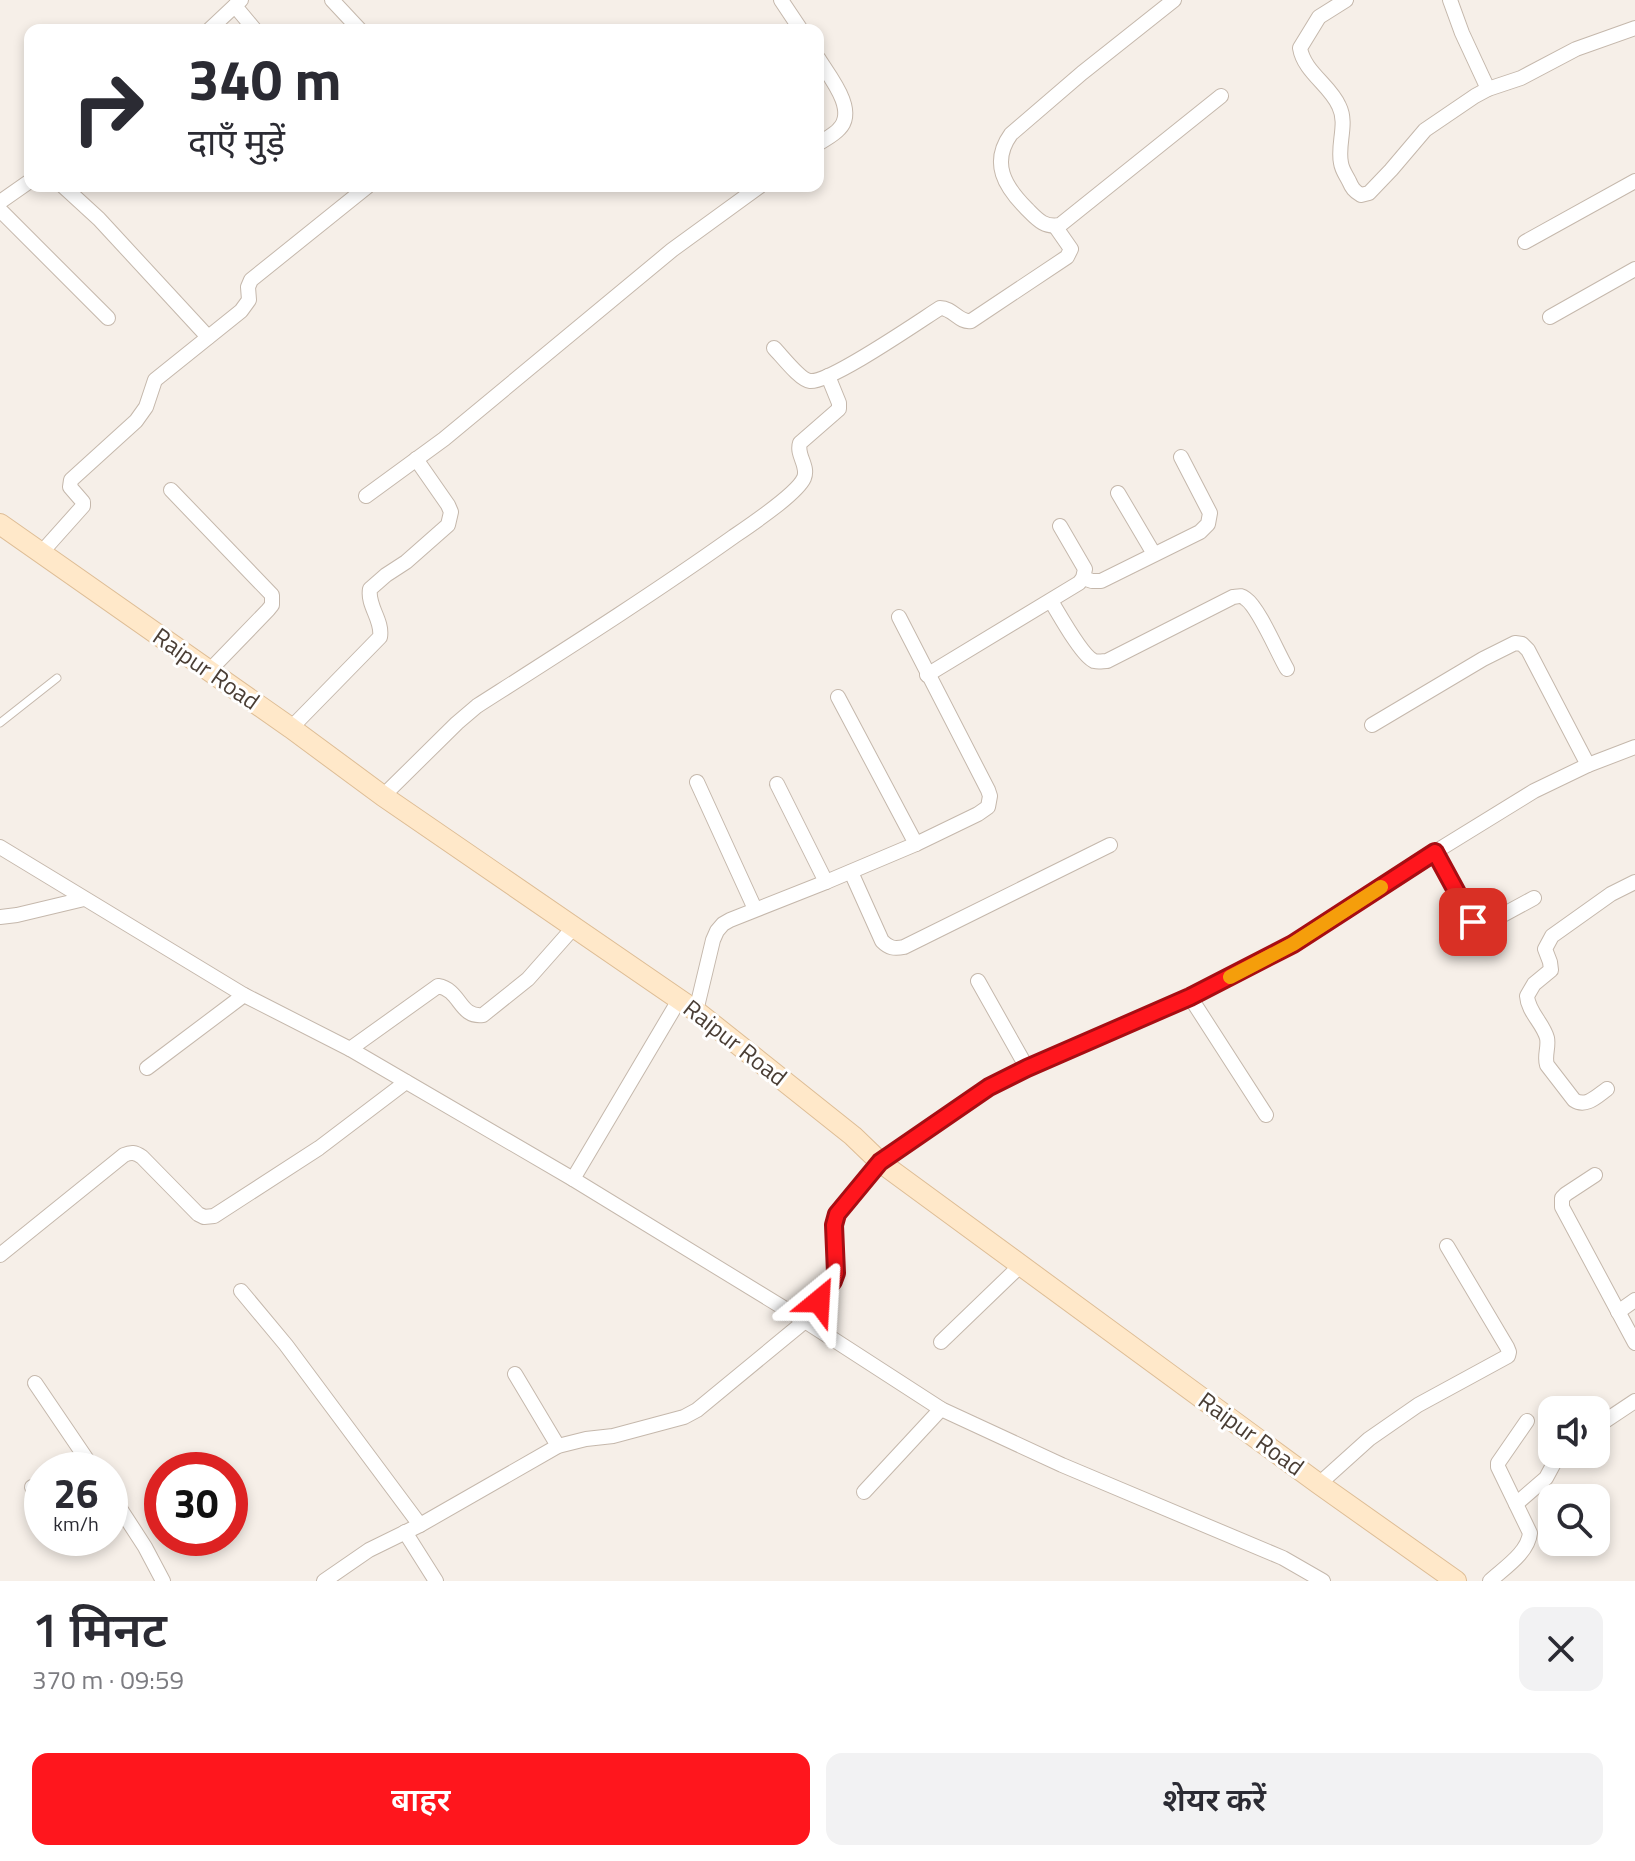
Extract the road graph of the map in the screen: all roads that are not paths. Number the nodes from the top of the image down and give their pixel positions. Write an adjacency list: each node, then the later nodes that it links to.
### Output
1 (332, 0): 9 (street)
2 (781, 0): 10 (street)
3 (1174, 0): 23 (street)
4 (1346, 0): 13 (street)
5 (1450, 0): 13 (street)
6 (238, 3): 7 (street); 8 (street)
7 (215, 24)
8 (251, 24)
9 (354, 24)
10 (797, 24)
11 (1635, 28): 13 (street)
12 (824, 68): 15 (street)
13 (1488, 89)
14 (1221, 96): 23 (street)
15 (824, 140)
16 (1635, 181): 24 (street)
17 (24, 185): 21 (street)
18 (70, 192): 28 (street)
19 (361, 192): 28 (street)
20 (752, 192): 32 (street)
21 (0, 202)
22 (0, 210): 27 (street)
23 (1055, 226): 30 (street)
24 (1525, 242)
25 (1635, 269): 26 (street)
26 (1550, 317)
27 (108, 318)
28 (208, 337): 38 (street)
29 (774, 348): 30 (street)
30 (828, 376): 55 (street)
31 (1181, 457): 39 (street)
32 (416, 459): 35 (street); 50 (street)
33 (171, 490): 44 (street)
34 (1118, 493): 39 (street)
35 (366, 496)
36 (0, 524): 38 (main road, Raipur Road)
37 (1060, 526): 40 (street)
38 (41, 553): 44 (main road, Raipur Road)
39 (1154, 554): 40 (street)
40 (1083, 578): 41 (street)
41 (1051, 601): 43 (street); 45 (street)
42 (899, 617): 45 (street)
43 (1287, 669)
44 (209, 671): 50 (main road, Raipur Road)
45 (927, 675): 56 (street)
46 (57, 678): 48 (lane)
47 (838, 697): 56 (street)
48 (0, 723)
49 (1372, 725): 52 (street)
50 (291, 728): 55 (main road, Raipur Road)
51 (1635, 747): 52 (street)
52 (1588, 765): 59 (street)
53 (697, 782): 65 (street)
54 (777, 784): 61 (street)
55 (383, 796): 67 (main road, Raipur Road)
56 (916, 844): 60 (street)
57 (1110, 845): 60 (street)
58 (0, 847): 64 (street)
59 (1435, 852): 63 (street); 70 (street)
60 (851, 872): 61 (street)
61 (826, 882): 65 (street)
62 (1635, 882): 76 (street)
63 (1534, 898)
64 (84, 899): 66 (street); 69 (street)
65 (755, 909): 71 (street)
66 (0, 917)
67 (574, 927): 71 (main road, Raipur Road); 72 (street)
68 (978, 981): 74 (street)
69 (244, 995): 72 (street); 73 (street)
70 (1190, 997): 74 (street); 77 (street)
71 (687, 1006): 78 (main road, Raipur Road); 80 (street)
72 (350, 1049): 75 (street)
73 (147, 1068)
74 (1027, 1068): 78 (street)
75 (406, 1082): 80 (street); 82 (street)
76 (1607, 1089)
77 (1266, 1115)
78 (880, 1162): 83 (main road, Raipur Road); 87 (street)
79 (1595, 1175): 86 (street)
80 (573, 1179): 87 (street)
81 (1447, 1246): 99 (street)
82 (0, 1255)
83 (1021, 1265): 88 (street); 99 (main road, Raipur Road)
84 (241, 1291): 102 (street)
85 (1635, 1300): 86 (street)
86 (1618, 1312): 89 (street)
87 (805, 1321): 93 (street); 96 (street)
88 (941, 1342)
89 (1635, 1343)
90 (515, 1374): 96 (street)
91 (35, 1383): 97 (street)
92 (1635, 1401): 94 (street)
93 (941, 1409): 100 (street); 108 (street)
94 (1610, 1418)
95 (1527, 1421): 101 (street)
96 (558, 1446): 102 (street)
97 (82, 1452)
98 (1551, 1468): 101 (street)
99 (1319, 1484): 109 (main road, Raipur Road)
100 (864, 1492)
101 (1516, 1504): 110 (street)
102 (420, 1525): 104 (street)
103 (128, 1527): 105 (street)
104 (405, 1532): 106 (street); 107 (street)
105 (163, 1581)
106 (324, 1581)
107 (436, 1581)
108 (1323, 1581)
109 (1456, 1581)
110 (1490, 1581)

